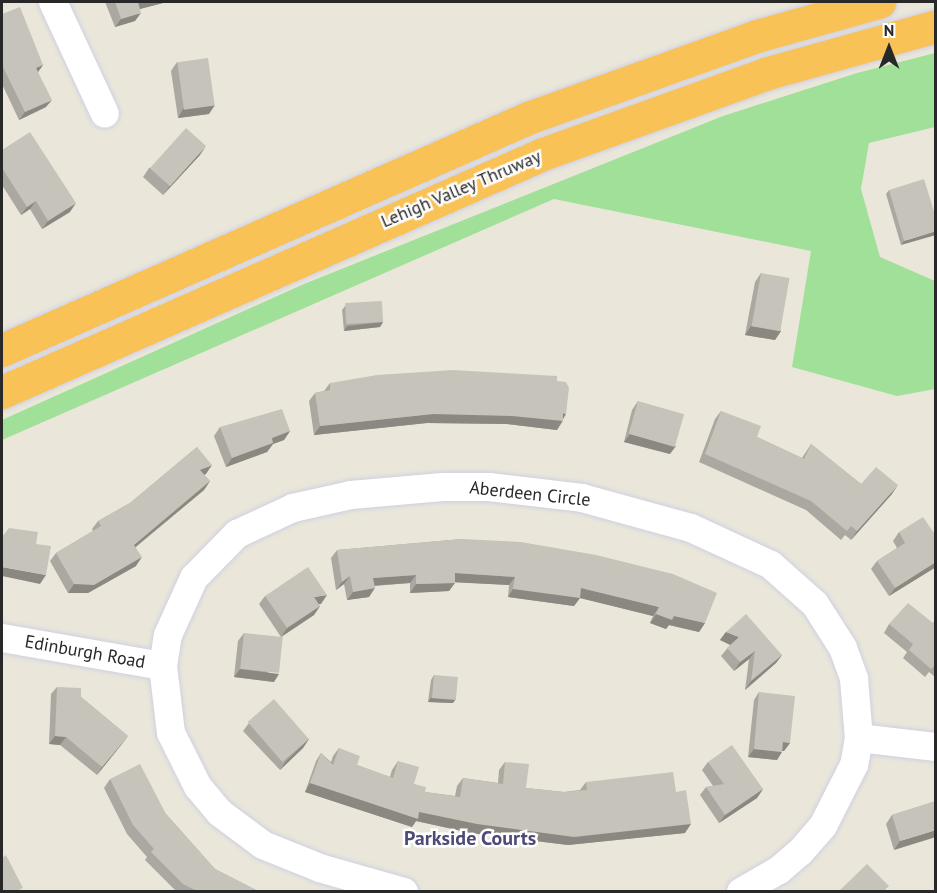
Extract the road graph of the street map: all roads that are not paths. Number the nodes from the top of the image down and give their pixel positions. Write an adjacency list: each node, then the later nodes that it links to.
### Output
1 (53, 2): 4 (street)
2 (879, 2): 5 (highway, Lehigh Valley Thruway)
3 (936, 26): 6 (highway, Lehigh Valley Thruway)
4 (105, 114)
5 (2, 350)
6 (2, 392)
7 (2, 638): 8 (street, Edinburgh Road)
8 (163, 666): 9 (street, Aberdeen Circle); 11 (street, Edinburgh Road)
9 (859, 738): 10 (street); 12 (street)
10 (936, 747)
11 (404, 891)
12 (741, 891)

